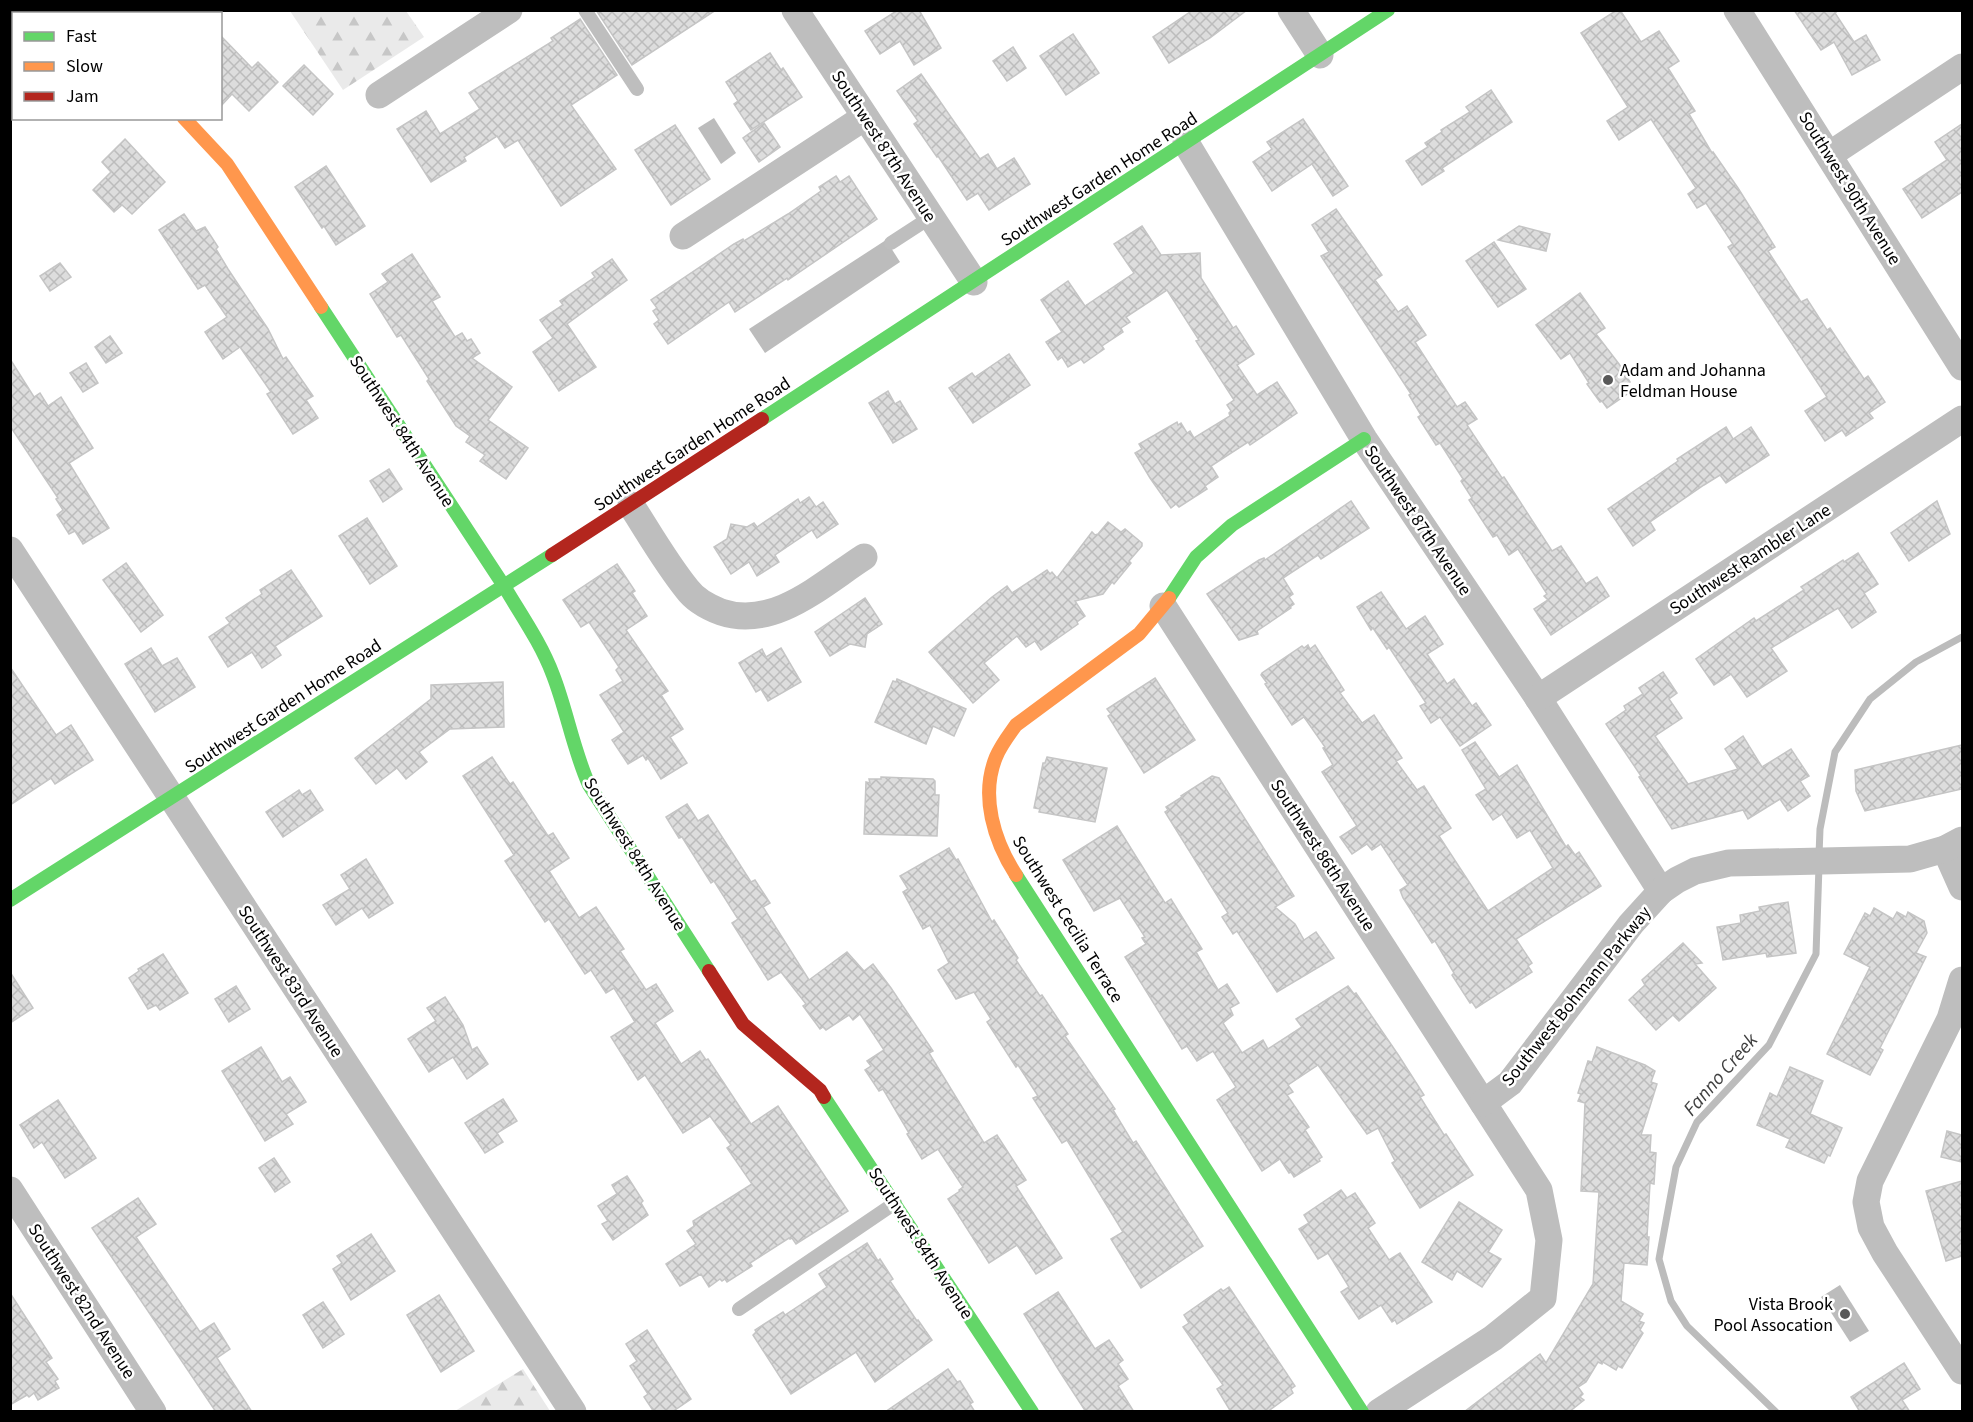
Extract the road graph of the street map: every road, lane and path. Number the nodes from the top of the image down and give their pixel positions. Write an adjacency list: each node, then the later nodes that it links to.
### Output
1 (509, 10): 10 (street)
2 (585, 10): 9 (lane)
3 (795, 10): 11 (street, Southwest 87th Avenue)
4 (1291, 10): 7 (street)
5 (1388, 10): 7 (street, Southwest Garden Home Road)
6 (1737, 10): 14 (street, Southwest 90th Avenue)
7 (1320, 55): 13 (street, Southwest Garden Home Road)
8 (1962, 67): 14 (street)
9 (637, 89)
10 (379, 95)
11 (865, 117): 15 (street, Southwest 87th Avenue); 16 (street)
12 (186, 120): 25 (street, Southwest 84th Avenue)
13 (1186, 143): 18 (street, Southwest Garden Home Road); 21 (street, Southwest 87th Avenue)
14 (1829, 155): 19 (street, Southwest 90th Avenue)
15 (931, 218): 17 (lane); 18 (street, Southwest 87th Avenue)
16 (683, 236)
17 (891, 243)
18 (974, 282): 22 (street, Southwest Garden Home Road)
19 (1962, 366)
20 (1962, 419): 27 (street, Southwest Rambler Lane)
21 (1364, 439): 26 (street, Southwest Cecilia Terrace); 27 (street, Southwest 87th Avenue)
22 (631, 505): 24 (street); 25 (street, Southwest Garden Home Road)
23 (10, 550): 28 (street, Southwest 83rd Avenue)
24 (864, 557)
25 (504, 586): 28 (street, Southwest Garden Home Road); 37 (street, Southwest 84th Avenue)
26 (1163, 606): 35 (street, Southwest 86th Avenue); 43 (street, Southwest Cecilia Terrace)
27 (1538, 698): 31 (street, Southwest 87th Avenue)
28 (172, 799): 32 (street, Southwest Garden Home Road); 41 (street, Southwest 83rd Avenue)
29 (1954, 844): 30 (street); 31 (street, Southwest Bohmann Parkway)
30 (1962, 887)
31 (1661, 891): 35 (street, Southwest Bohmann Parkway)
32 (10, 900)
33 (1962, 980): 34 (street)
34 (1956, 1022): 39 (street)
35 (1483, 1103): 44 (street)
36 (10, 1190): 40 (street, Southwest 82nd Avenue)
37 (895, 1203): 38 (lane); 42 (street, Southwest 84th Avenue)
38 (740, 1309)
39 (1962, 1371)
40 (153, 1412)
41 (573, 1412)
42 (1032, 1412)
43 (1362, 1412)
44 (1379, 1412)

